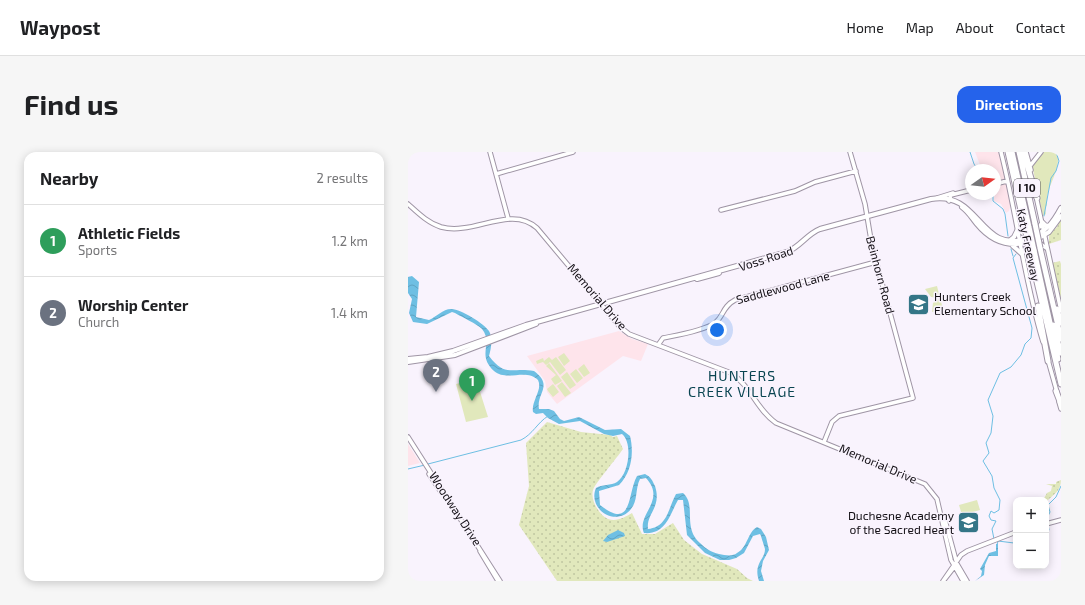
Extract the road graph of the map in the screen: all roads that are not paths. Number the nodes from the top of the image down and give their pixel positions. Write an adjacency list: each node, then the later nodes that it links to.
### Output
1 (490, 152): 15 (street)
2 (573, 152): 15 (street)
3 (850, 152): 14 (street, Beinhorn Road)
4 (1001, 152): 16 (street)
5 (1004, 152): 19 (highway)
6 (1008, 152): 19 (highway, Katy Freeway / I 10)
7 (1013, 152): 31 (highway)
8 (1019, 152): 31 (highway, Katy Freeway / I 10)
9 (1023, 152): 22 (highway)
10 (1041, 152): 12 (street)
11 (1027, 154): 12 (street); 13 (street)
12 (1035, 158): 13 (street)
13 (1030, 166): 22 (street)
14 (856, 171): 25 (street); 28 (street, Beinhorn Road)
15 (496, 174): 27 (street)
16 (1008, 180): 17 (street); 32 (street)
17 (1001, 182)
18 (965, 191): 20 (street)
19 (1017, 191): 31 (highway, Katy Freeway / I 10)
20 (958, 193): 21 (street); 23 (street)
21 (937, 198): 23 (main road, Voss Road); 28 (main road, Voss Road)
22 (1037, 198): 29 (street)
23 (949, 200): 28 (main road, Voss Road); 33 (main road)
24 (408, 204): 27 (street, Memorial Drive)
25 (721, 210)
26 (1060, 212): 30 (main road); 34 (main road)
27 (508, 218): 44 (street, Memorial Drive)
28 (867, 218): 42 (street, Beinhorn Road); 44 (main road, Voss Road)
29 (1042, 222): 30 (main road); 32 (street); 34 (street)
30 (1052, 225): 34 (main road)
31 (1030, 226): 39 (highway, bridge)
32 (1018, 229): 35 (main road); 36 (street)
33 (989, 234): 35 (main road); 37 (main road)
34 (1044, 234): 36 (main road); 38 (street)
35 (1006, 241): 36 (main road)
36 (1020, 242): 37 (main road); 40 (street)
37 (1011, 245): 40 (main road)
38 (1047, 249): 40 (street); 45 (street)
39 (1035, 250): 41 (highway, Katy Freeway); 43 (highway, Katy Freeway); 50 (highway); 54 (highway)
40 (1022, 254): 52 (street)
41 (1042, 259): 46 (highway); 47 (highway, Katy Freeway)
42 (876, 262): 48 (street, Saddlewood Lane); 61 (street, Beinhorn Road)
43 (1032, 264): 52 (highway); 55 (highway, Katy Freeway)
44 (601, 304): 48 (street, Memorial Drive); 49 (main road, Voss Road)
45 (1061, 311)
46 (1061, 323)
47 (1061, 339)
48 (658, 345): 61 (street, Memorial Drive)
49 (467, 348): 51 (main road); 53 (main road)
50 (1061, 353)
51 (408, 359)
52 (1048, 361): 56 (street)
53 (408, 362)
54 (1061, 370)
55 (1061, 384)
56 (1056, 391): 57 (highway); 58 (street)
57 (1061, 404)
58 (1061, 409)
59 (408, 437): 62 (street, Woodway Drive)
60 (408, 442): 62 (street, Woodway Drive)
61 (824, 442): 66 (street, Memorial Drive)
62 (420, 457): 67 (street, Woodway Drive)
63 (1061, 521): 64 (street)
64 (1049, 524)
65 (1013, 534): 66 (street)
66 (955, 565): 68 (street); 69 (street, Memorial Drive); 70 (street, Memorial Drive)
67 (499, 581)
68 (943, 581)
69 (963, 581)
70 (967, 581)

